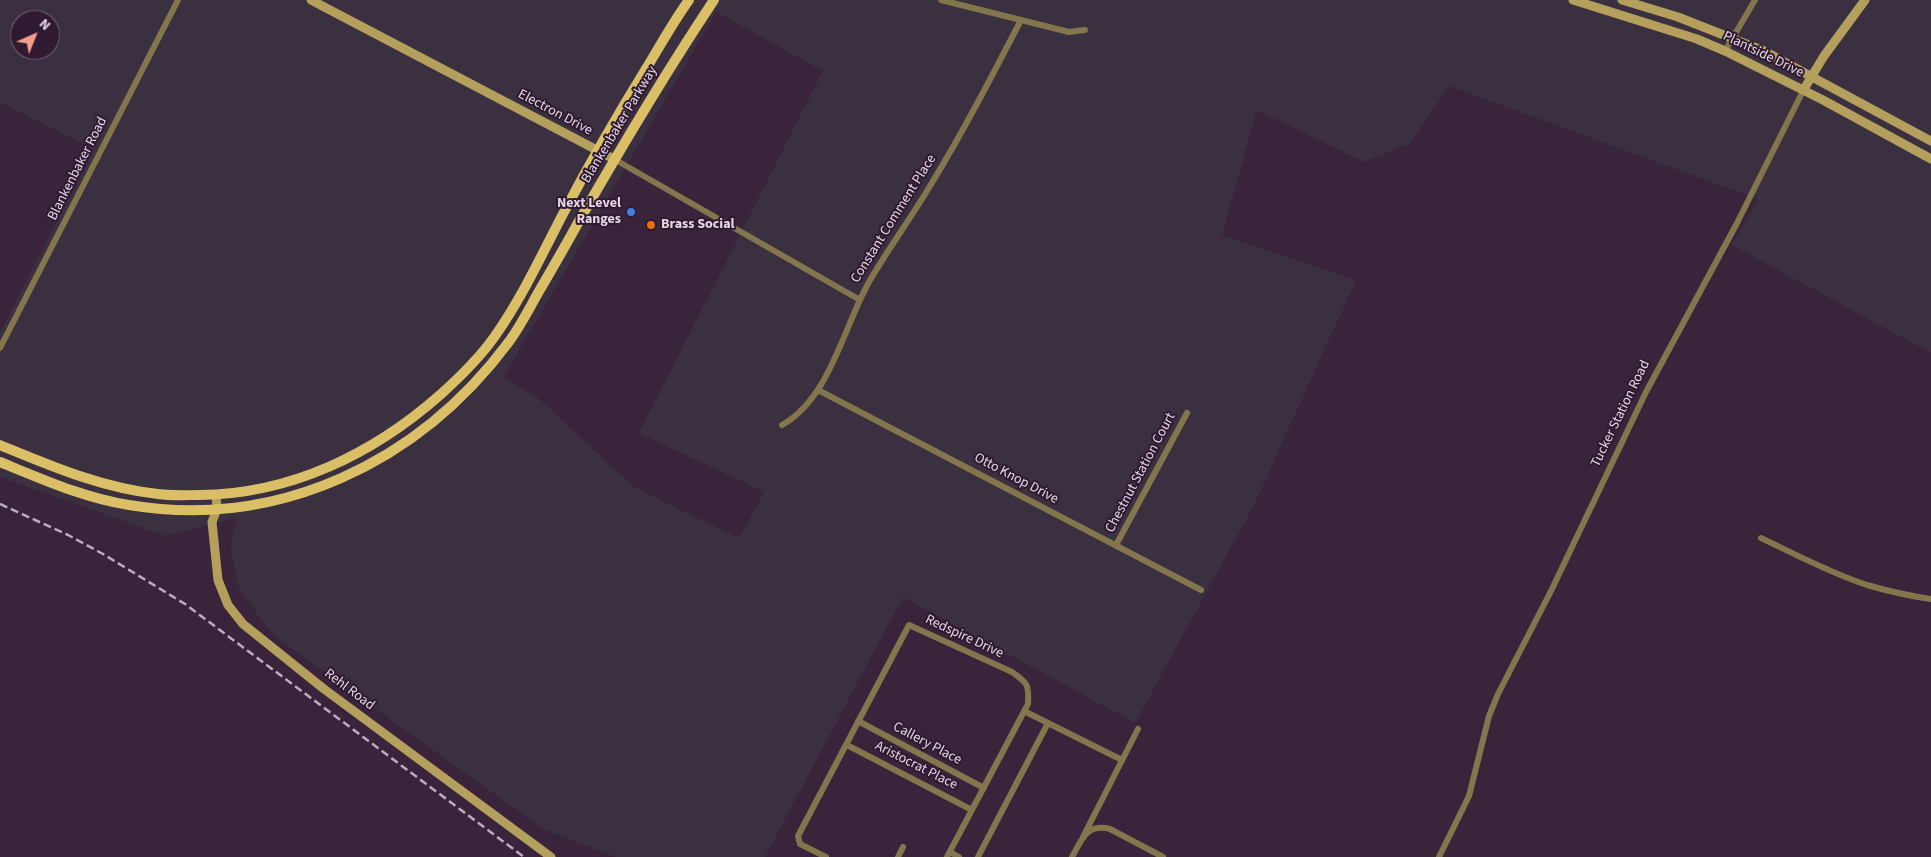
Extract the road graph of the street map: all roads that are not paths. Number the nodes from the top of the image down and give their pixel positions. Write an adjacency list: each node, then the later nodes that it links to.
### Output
1 (178, 0): 22 (street, Blankenbaker Road)
2 (311, 0): 18 (street, Electron Drive)
3 (689, 0): 18 (main road, Blankenbaker Parkway)
4 (714, 0): 20 (main road, Blankenbaker Parkway)
5 (941, 0): 11 (street)
6 (1573, 0): 10 (street, Plantside Drive)
7 (1622, 0): 10 (street); 13 (street, Plantside Drive)
8 (1754, 0): 13 (street)
9 (1865, 0): 15 (street, Tucker Station Road)
10 (1618, 14): 14 (street, Plantside Drive)
11 (1021, 20): 12 (street); 21 (street, Constant Comment Place)
12 (1085, 30)
13 (1733, 38): 14 (street); 15 (street, Plantside Drive)
14 (1725, 51): 16 (street, Plantside Drive)
15 (1812, 76): 16 (street, Tucker Station Road); 17 (street, Plantside Drive)
16 (1804, 90): 19 (street, Plantside Drive); 52 (street, Tucker Station Road)
17 (1931, 141)
18 (597, 150): 20 (street, Electron Drive); 28 (main road, Blankenbaker Parkway)
19 (1931, 159)
20 (614, 160): 21 (street, Electron Drive); 29 (main road, Blankenbaker Parkway)
21 (860, 300): 23 (street, Constant Comment Place)
22 (0, 348)
23 (818, 390): 25 (street, Constant Comment Place); 31 (street, Otto Knop Drive)
24 (1187, 413): 31 (street, Chestnut Station Court)
25 (782, 425)
26 (0, 445): 28 (main road, Blankenbaker Parkway)
27 (0, 462): 29 (main road, Blankenbaker Parkway)
28 (216, 495): 29 (street, Rehl Road)
29 (217, 509): 45 (street, Rehl Road)
30 (1761, 538): 33 (street)
31 (1116, 545): 32 (street, Otto Knop Drive)
32 (1201, 590)
33 (1931, 599)
34 (1024, 711): 35 (street, Redspire Drive); 36 (street); 40 (street, Redspire Drive)
35 (858, 721): 38 (street, Redspire Drive); 40 (street, Callery Place)
36 (1048, 723): 39 (street); 49 (street)
37 (1138, 729): 39 (street)
38 (847, 745): 41 (street, Aristocrat Place); 46 (street, Redspire Drive)
39 (1122, 760): 42 (street)
40 (984, 788): 41 (street, Redspire Drive)
41 (972, 810): 44 (street, Redspire Drive)
42 (1083, 837): 50 (street); 51 (street)
43 (903, 847): 47 (street)
44 (949, 855): 48 (street)
45 (551, 857)
46 (826, 857)
47 (898, 857)
48 (959, 857)
49 (978, 857)
50 (1072, 857)
51 (1163, 857)
52 (1439, 857)

